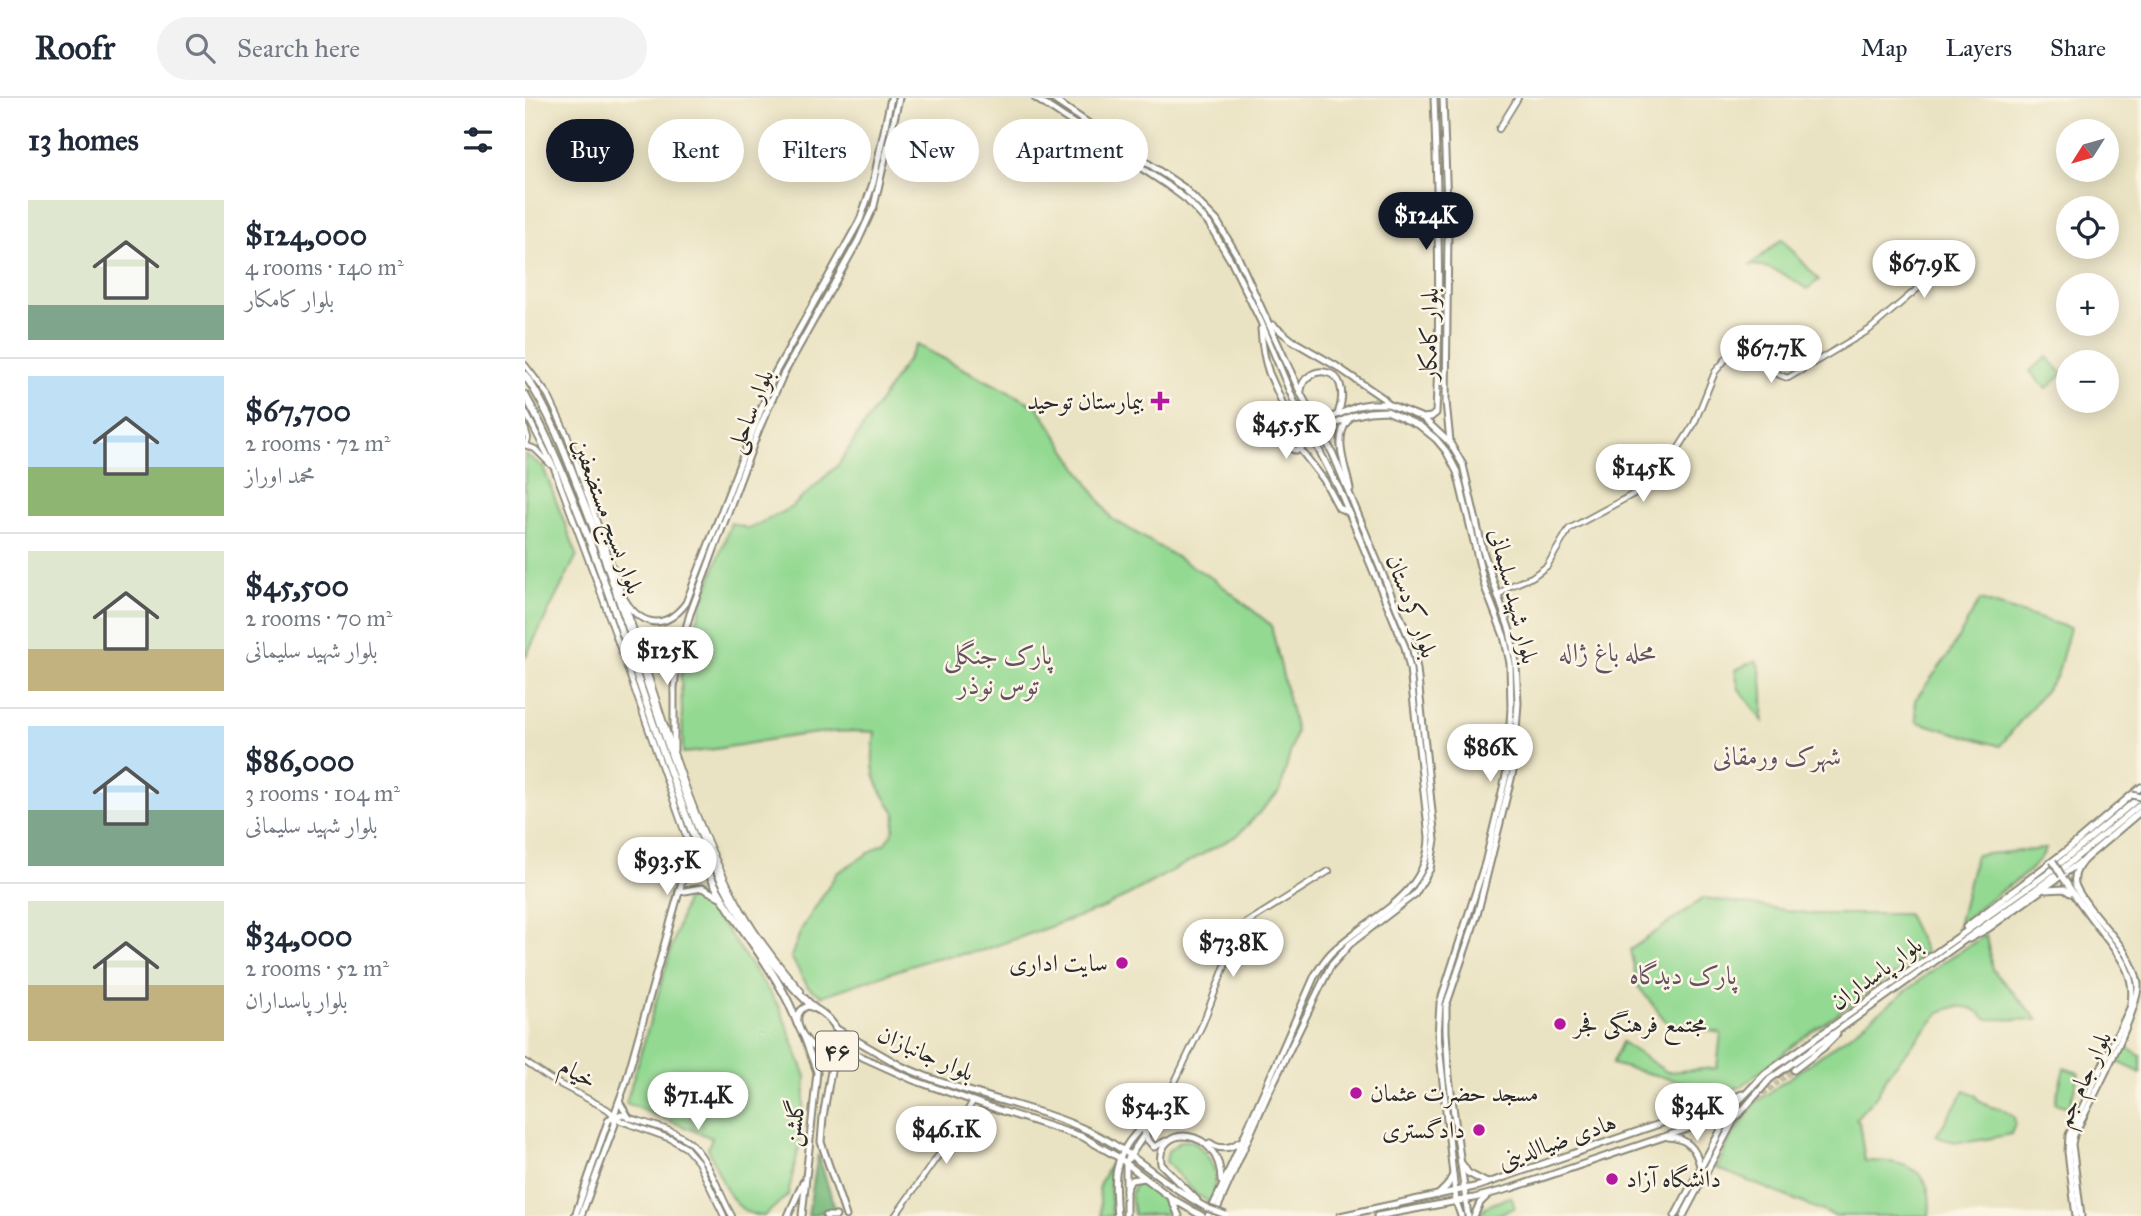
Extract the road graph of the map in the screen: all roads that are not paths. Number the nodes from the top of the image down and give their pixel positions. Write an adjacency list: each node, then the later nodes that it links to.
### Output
1 (891, 98): 44 (main road, بلوار ساحلی)
2 (899, 98): 45 (main road, بلوار ساحلی)
3 (1035, 98): 8 (main road, بلوار کردستان)
4 (1051, 98): 9 (main road, بلوار کردستان)
5 (1434, 98): 25 (main road, بلوار کامکار)
6 (1443, 98): 24 (main road, بلوار کامکار)
7 (1518, 98): 10 (street)
8 (1067, 119)
9 (1083, 119)
10 (1499, 128)
11 (1148, 163): 14 (main road, بلوار کردستان)
12 (1148, 173): 15 (main road, بلوار کردستان)
13 (1963, 250): 17 (street)
14 (1268, 319): 20 (main road, بلوار کردستان); 22 (main road)
15 (1261, 322): 31 (main road); 37 (main road, بلوار کردستان)
16 (1733, 351): 17 (street); 17 (street); 43 (street)
17 (1756, 356)
18 (525, 365): 42 (street)
19 (525, 376): 66 (highway, بلوار بسیج مستضعفین)
20 (1301, 394): 26 (main road); 36 (main road, بلوار کردستان)
21 (525, 395): 53 (highway, بلوار بسیج مستضعفین)
22 (1388, 404): 26 (main road); 28 (main road, بلوار شهید سلیمانی)
23 (525, 411): 35 (street)
24 (1446, 412): 25 (main road); 32 (main road, بلوار کامکار)
25 (1436, 413): 28 (main road, بلوار کامکار)
26 (1338, 414): 30 (main road, bridge)
27 (1352, 416): 34 (main road, بلوار شهید سلیمانی, bridge); 36 (main road); 39 (main road, بلوار شهید سلیمانی)
28 (1423, 418): 32 (main road, بلوار شهید سلیمانی)
29 (525, 428): 33 (street)
30 (1300, 436): 31 (main road); 34 (main road)
31 (1291, 437): 34 (main road)
32 (1450, 443): 38 (main road, بلوار شهید سلیمانی)
33 (526, 445): 35 (street)
34 (1302, 446): 37 (main road)
35 (554, 468): 54 (street)
36 (1352, 499): 65 (main road, بلوار کردستان)
37 (1349, 512): 65 (main road, بلوار کردستان)
38 (1477, 517): 39 (main road); 40 (main road, بلوار شهید سلیمانی)
39 (1468, 519): 41 (main road, بلوار شهید سلیمانی)
40 (1478, 527): 41 (main road); 43 (main road, بلوار شهید سلیمانی)
41 (1470, 528): 52 (main road, بلوار شهید سلیمانی)
42 (622, 595): 44 (main road); 46 (street)
43 (1497, 597): 52 (main road, بلوار شهید سلیمانی)
44 (681, 610): 45 (main road)
45 (690, 614): 46 (main road, بلوار ساحلی)
46 (674, 750): 64 (street)
47 (2141, 787): 48 (main road)
48 (2132, 795): 49 (main road, bridge); 57 (main road)
49 (2141, 797): 68 (main road, بلوار پاسداران)
50 (2141, 804): 68 (main road, بلوار پاسداران)
51 (2141, 811): 55 (main road)
52 (1495, 834): 69 (main road, بلوار شهید سلیمانی)
53 (693, 835): 54 (street); 56 (highway, بلوار بسیج مستضعفین)
54 (691, 848): 56 (street); 61 (main road)
55 (2088, 856): 59 (main road); 67 (main road, بلوار جام جم)
56 (704, 862): 62 (highway, بلوار بسیج مستضعفین)
57 (2053, 862): 59 (main road, بلوار جام جم, bridge); 68 (main road)
58 (1329, 871): 87 (street)
59 (2062, 876): 60 (main road); 63 (main road, بلوار جام جم)
60 (2043, 890): 63 (main road); 68 (main road)
61 (679, 892): 62 (main road); 86 (main road)
62 (722, 898): 71 (highway, بلوار بسیج مستضعفین)
63 (2077, 899): 67 (main road, بلوار جام جم)
64 (755, 930): 66 (street); 72 (street)
65 (1363, 930): 91 (main road, بلوار کردستان)
66 (758, 943): 70 (highway, بلوار بسیج مستضعفین)
67 (2118, 948): 145 (main road, بلوار جام جم); 146 (main road, بلوار جام جم)
68 (1943, 950): 73 (main road, بلوار پاسداران); 84 (main road, بلوار پاسداران)
69 (1456, 966): 105 (main road, بلوار شهید سلیمانی); 107 (main road, بلوار شهید سلیمانی)
70 (795, 991): 71 (highway); 72 (highway, بلوار بسیج مستضعفین)
71 (788, 999): 74 (highway, بلوار بسیج مستضعفین)
72 (816, 1008): 74 (main road, ۴۶); 75 (main road, ۴۶)
73 (1847, 1024): 81 (main road); 144 (main road, بلوار پاسداران)
74 (798, 1025): 76 (main road, ۴۶)
75 (835, 1028): 77 (main road, بلوار جانبازان); 79 (main road, ۴۶)
76 (804, 1037): 79 (main road, ۴۶); 82 (main road, گلشن)
77 (854, 1039): 78 (main road); 99 (main road, بلوار جانبازان)
78 (851, 1052): 79 (main road, بلوار جانبازان); 85 (main road, بلوار جانبازان)
79 (835, 1053): 83 (main road, گلشن)
80 (525, 1062): 88 (street, خیام)
81 (1794, 1070)
82 (817, 1072): 83 (main road); 108 (main road, گلشن)
83 (829, 1072): 130 (main road, گلشن)
84 (1748, 1090): 95 (main road, هادی ضیاالدینی); 106 (main road, بلوار پاسداران)
85 (974, 1101): 102 (main road, بلوار جانبازان); 131 (street)
86 (619, 1102): 88 (main road); 89 (main road)
87 (1162, 1109): 92 (main road); 93 (main road)
88 (614, 1115): 89 (street); 97 (main road); 109 (street, خیام)
89 (629, 1118): 109 (street)
90 (1717, 1119): 94 (main road, هادی ضیاالدینی)
91 (1251, 1124): 96 (main road, بلوار کردستان); 137 (main road, بلوار کردستان)
92 (1139, 1129): 93 (main road); 99 (main road)
93 (1146, 1133): 96 (main road); 101 (main road)
94 (1665, 1137): 100 (main road, هادی ضیاالدینی); 106 (main road)
95 (1618, 1138): 98 (main road, هادی ضیاالدینی); 100 (main road)
96 (1241, 1140): 113 (main road, بلوار کردستان)
97 (605, 1142): 122 (main road); 123 (main road)
98 (1594, 1146): 103 (main road); 111 (main road, هادی ضیاالدینی)
99 (1122, 1149): 101 (main road, بلوار جانبازان); 102 (main road)
100 (1622, 1152): 103 (main road, هادی ضیاالدینی)
101 (1130, 1154): 104 (main road); 121 (main road, بلوار جانبازان)
102 (1118, 1157): 104 (main road, بلوار جانبازان); 132 (main road)
103 (1597, 1160): 117 (main road, هادی ضیاالدینی)
104 (1126, 1162): 110 (main road, بلوار جانبازان); 115 (main road)
105 (1461, 1162): 111 (main road); 112 (main road, بلوار شهید سلیمانی)
106 (1700, 1166): 143 (main road, بلوار پاسداران)
107 (1453, 1175): 114 (main road, بلوار شهید سلیمانی); 116 (main road)
108 (805, 1176): 126 (main road); 127 (main road, گلشن)
109 (709, 1177): 124 (street); 125 (street)
110 (1147, 1179): 115 (main road); 118 (main road, بلوار جانبازان)
111 (1487, 1183): 112 (main road, هادی ضیاالدینی)
112 (1464, 1190): 114 (main road, هادی ضیاالدینی); 119 (main road, بلوار شهید سلیمانی)
113 (1220, 1191): 121 (main road); 136 (main road, بلوار کردستان)
114 (1455, 1192): 116 (main road); 120 (main road, بلوار شهید سلیمانی)
115 (1125, 1193): 133 (main road)
116 (1438, 1195): 139 (main road)
117 (1489, 1195): 119 (main road, هادی ضیاالدینی); 142 (main road)
118 (1171, 1198): 134 (main road); 135 (main road, بلوار جانبازان)
119 (1465, 1199): 120 (main road, هادی ضیاالدینی); 142 (main road, بلوار شهید سلیمانی)
120 (1456, 1201): 140 (main road); 141 (main road, بلوار شهید سلیمانی)
121 (1206, 1207): 138 (main road, بلوار جانبازان, bridge)
122 (575, 1216)
123 (581, 1216)
124 (724, 1216)
125 (732, 1216)
126 (788, 1216)
127 (802, 1216)
128 (827, 1216): 129 (main road)
129 (836, 1216)
130 (846, 1216)
131 (895, 1216)
132 (1117, 1216)
133 (1126, 1216)
134 (1179, 1216)
135 (1202, 1216)
136 (1208, 1216)
137 (1215, 1216)
138 (1227, 1216)
139 (1340, 1216)
140 (1377, 1216)
141 (1461, 1216)
142 (1471, 1216)
143 (1675, 1216)
144 (1683, 1216)
145 (2076, 1216)
146 (2081, 1216)

